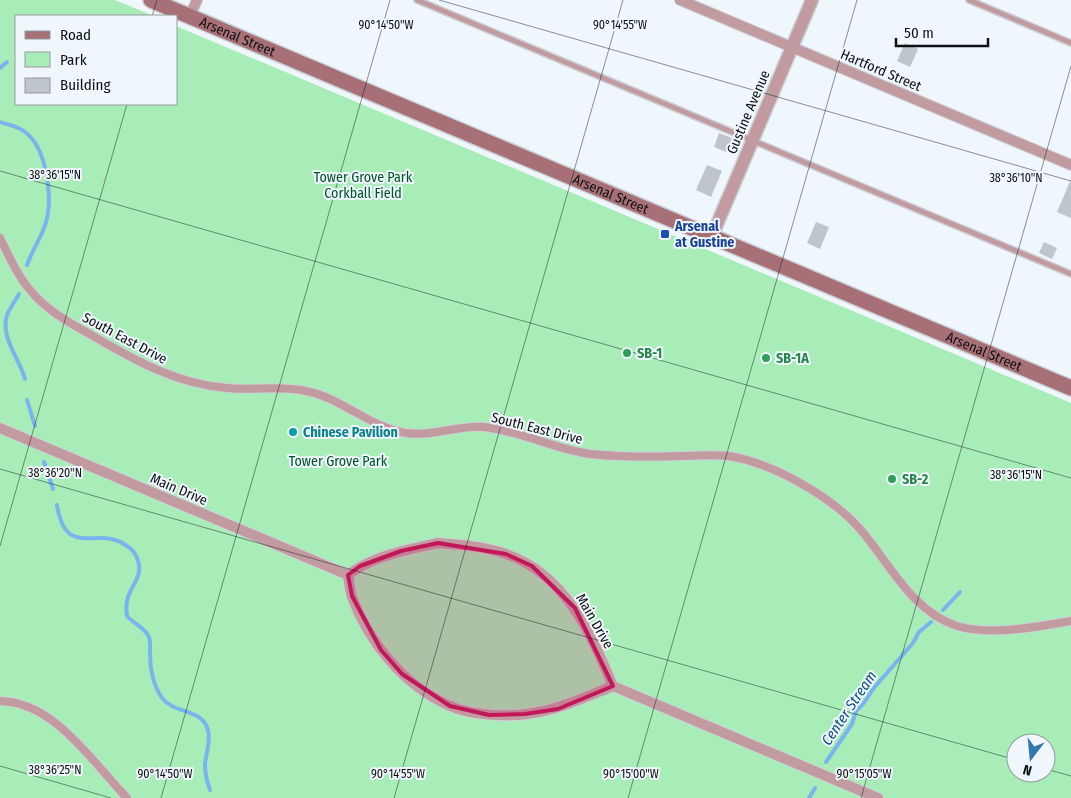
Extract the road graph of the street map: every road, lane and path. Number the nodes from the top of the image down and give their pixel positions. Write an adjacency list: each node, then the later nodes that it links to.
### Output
1 (151, 0): 7 (main road, Arsenal Street)
2 (197, 0): 7 (street)
3 (417, 0): 10 (lane)
4 (680, 0): 9 (street, Hartford Street)
5 (812, 0): 9 (street, Gustine Avenue)
6 (969, 0): 8 (lane)
7 (190, 16): 12 (main road, Arsenal Street)
8 (1071, 43)
9 (792, 47): 10 (street, Gustine Avenue); 11 (street, Hartford Street)
10 (752, 140): 12 (street, Gustine Avenue); 14 (lane)
11 (1071, 165)
12 (712, 236): 15 (main road, Arsenal Street)
13 (0, 238): 18 (street, South East Drive)
14 (1071, 274)
15 (1071, 388)
16 (0, 428): 17 (street, Main Drive)
17 (348, 575): 19 (street); 19 (street, Main Drive)
18 (1071, 621)
19 (613, 686): 22 (street)
20 (0, 701): 21 (street)
21 (127, 798)
22 (878, 798)

